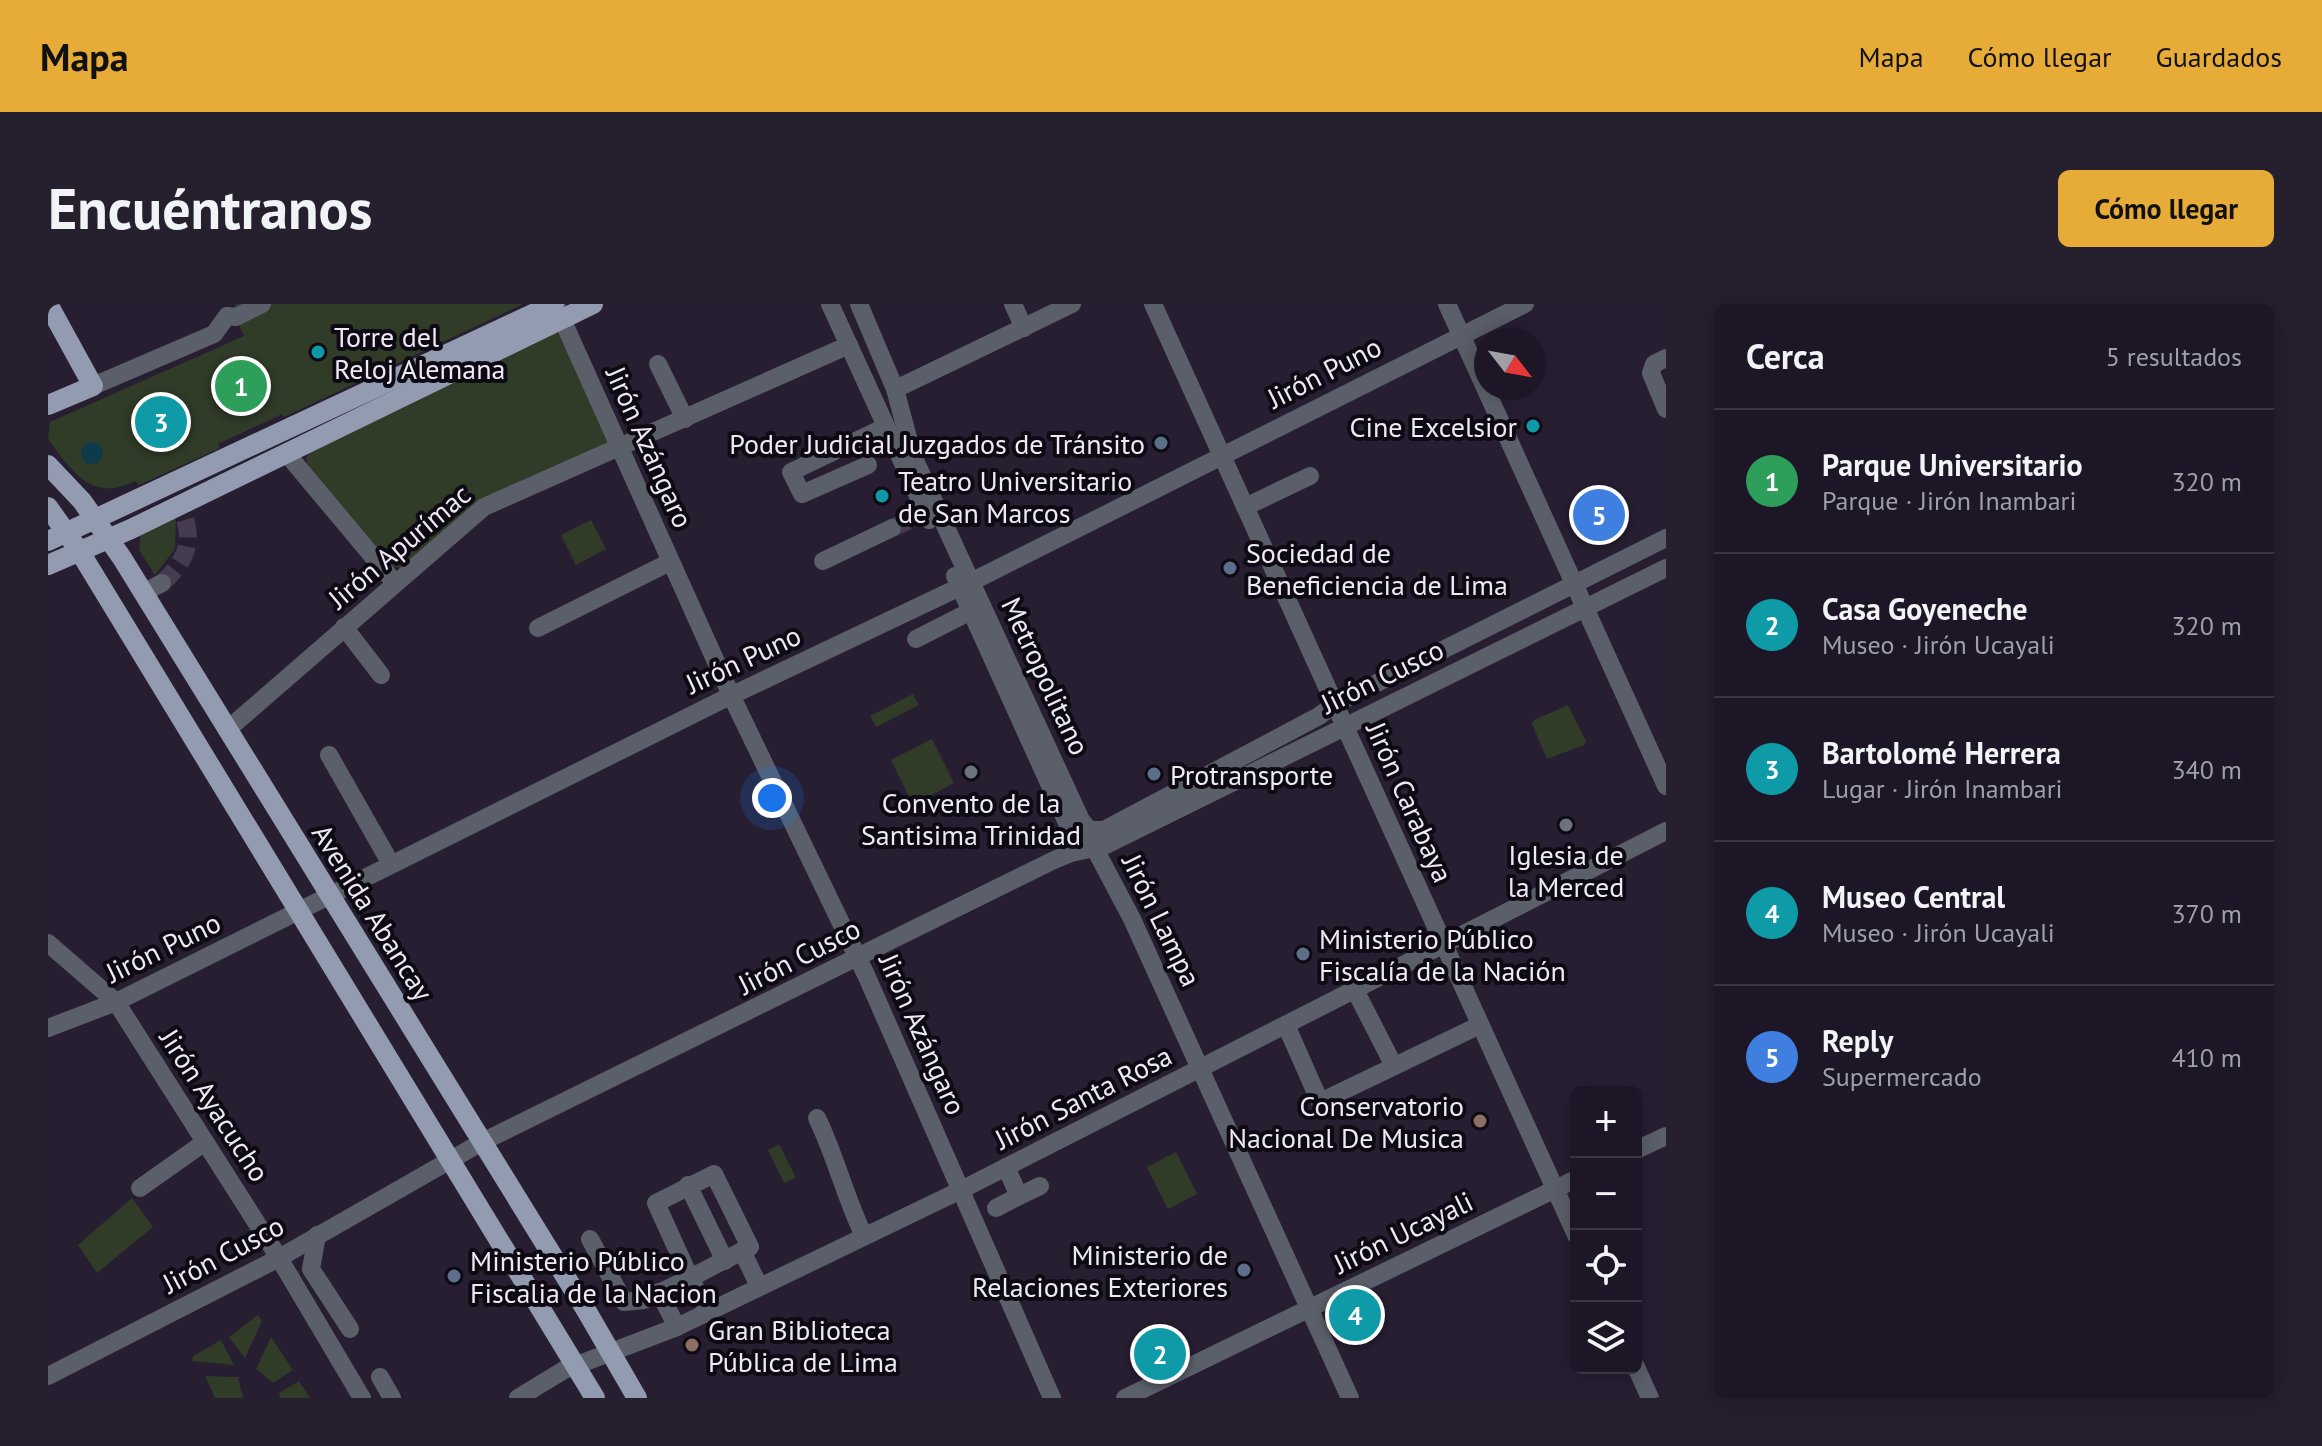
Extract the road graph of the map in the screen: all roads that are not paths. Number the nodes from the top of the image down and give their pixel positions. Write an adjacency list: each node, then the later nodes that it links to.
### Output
1 (48, 304): 20 (main road)
2 (262, 304): 13 (street)
3 (593, 304): 12 (main road)
4 (830, 304): 16 (street, Jirón Lampa)
5 (838, 304): 27 (street)
6 (859, 304): 27 (street, Metropolitano)
7 (1013, 304): 14 (street)
8 (1072, 304): 14 (street)
9 (1153, 304): 28 (street, Jirón Carabaya)
10 (1447, 304): 15 (street)
11 (1525, 304): 15 (street, Jirón Puno)
12 (557, 309): 25 (street, Jirón Azángaro); 26 (main road); 35 (main road)
13 (225, 310): 20 (street)
14 (1024, 328): 19 (street)
15 (1461, 335): 28 (street, Jirón Puno); 50 (street)
16 (849, 345): 23 (street, Jirón Apurímac); 24 (street, Jirón Lampa)
17 (1666, 358): 22 (street)
18 (658, 364): 23 (street)
19 (904, 385)
20 (93, 386): 21 (main road)
21 (48, 405)
22 (1666, 409)
23 (685, 419): 25 (street, Jirón Apurímac)
24 (885, 427): 30 (street); 34 (street, Jirón Lampa)
25 (620, 449): 43 (street, Jirón Azángaro); 47 (street, Jirón Apurímac)
26 (287, 454): 38 (main road); 47 (street)
27 (913, 456): 48 (street, Metropolitano)
28 (1222, 456): 33 (street, Jirón Carabaya); 48 (street, Jirón Puno)
29 (48, 465): 35 (main road, Avenida Abancay)
30 (868, 465)
31 (1310, 476): 33 (street)
32 (48, 507): 36 (main road)
33 (1245, 507): 57 (street, Jirón Carabaya)
34 (925, 512): 42 (street); 48 (street, Jirón Lampa)
35 (97, 521): 36 (main road); 38 (main road, Avenida Abancay)
36 (67, 533): 39 (main road); 40 (main road)
37 (1666, 538): 50 (street, Metropolitano)
38 (109, 539): 40 (main road); 49 (main road, Avenida Abancay)
39 (48, 541)
40 (80, 552): 44 (main road); 65 (main road)
41 (1666, 557): 50 (street, Metropolitano)
42 (823, 561)
43 (670, 562): 53 (street); 56 (street, Jirón Azángaro)
44 (48, 565)
45 (1666, 568): 50 (street)
46 (162, 583): 49 (street)
47 (395, 583): 52 (street, Jirón Apurímac)
48 (965, 585): 51 (street, Jirón Lampa); 56 (street, Jirón Puno); 57 (street, Metropolitano)
49 (143, 593): 58 (main road, Avenida Abancay)
50 (1580, 596): 57 (street, Jirón Cusco); 57 (street, Metropolitano); 60 (street)
51 (971, 611): 54 (street); 62 (street, Jirón Lampa)
52 (344, 627): 55 (street); 58 (street, Jirón Apurímac)
53 (538, 628)
54 (916, 639)
55 (381, 675)
56 (731, 695): 63 (street, Jirón Puno); 68 (street, Jirón Azángaro)
57 (1340, 715): 62 (street, Jirón Cusco); 67 (street, Jirón Carabaya)
58 (227, 730): 64 (main road, Avenida Abancay)
59 (329, 755): 63 (street)
60 (1666, 786)
61 (1666, 831): 67 (street, Jirón Santa Rosa)
62 (1094, 847): 68 (street, Jirón Cusco); 75 (street, Jirón Lampa)
63 (391, 864): 64 (street, Jirón Puno)
64 (330, 896): 65 (street, Jirón Puno); 80 (main road, Avenida Abancay)
65 (298, 910): 70 (street, Jirón Puno); 82 (main road)
66 (48, 943): 70 (street, Jirón Ayacucho)
67 (1443, 943): 69 (street, Jirón Santa Rosa); 72 (street, Jirón Carabaya)
68 (858, 957): 80 (street, Jirón Cusco); 88 (street, Jirón Azángaro)
69 (1350, 990): 71 (street, Jirón Santa Rosa); 74 (street); 76 (street)
70 (116, 1002): 73 (street, Jirón Puno); 79 (street, Jirón Ayacucho)
71 (1286, 1025): 75 (street, Jirón Santa Rosa); 76 (street)
72 (1480, 1025): 76 (street); 89 (street, Jirón Carabaya)
73 (48, 1028)
74 (1381, 1051)
75 (1203, 1068): 83 (street, Jirón Santa Rosa); 102 (street, Jirón Lampa)
76 (1390, 1068)
77 (817, 1118): 94 (street)
78 (1666, 1136): 81 (street)
79 (205, 1142): 87 (street); 97 (street, Jirón Ayacucho)
80 (482, 1142): 82 (street, Jirón Cusco); 106 (main road, Avenida Abancay)
81 (1642, 1147)
82 (448, 1161): 93 (street, Jirón Cusco); 107 (main road)
83 (1006, 1167): 88 (street, Jirón Santa Rosa); 90 (street)
84 (1570, 1182): 89 (street, Jirón Ucayali)
85 (688, 1185): 96 (street); 98 (street); 99 (street)
86 (1040, 1186): 90 (street)
87 (140, 1188)
88 (963, 1189): 94 (street, Jirón Santa Rosa); 116 (street, Jirón Azángaro)
89 (1555, 1190): 92 (street, Jirón Carabaya); 102 (street, Jirón Ucayali)
90 (1019, 1196): 91 (street)
91 (996, 1208)
92 (1574, 1230)
93 (317, 1235): 97 (street, Jirón Cusco); 105 (street)
94 (864, 1236): 100 (street, Jirón Santa Rosa)
95 (590, 1239): 101 (street)
96 (742, 1251): 98 (street); 100 (street)
97 (279, 1258): 109 (street, Jirón Cusco); 111 (street, Jirón Ayacucho)
98 (725, 1261): 99 (street)
99 (690, 1278): 101 (street); 103 (street)
100 (759, 1286): 103 (street, Jirón Santa Rosa)
101 (659, 1292): 104 (street)
102 (1310, 1309): 117 (street, Jirón Ucayali); 118 (street, Jirón Lampa)
103 (708, 1311): 104 (street, Jirón Santa Rosa)
104 (677, 1327): 106 (street, Jirón Santa Rosa)
105 (350, 1329)
106 (611, 1352): 107 (street, Jirón Santa Rosa); 115 (main road, Avenida Abancay)
107 (575, 1366): 113 (street, Jirón Santa Rosa); 114 (main road)
108 (1639, 1374): 119 (street)
109 (48, 1376)
110 (380, 1377): 112 (street)
111 (362, 1398)
112 (392, 1398)
113 (518, 1398)
114 (595, 1398)
115 (637, 1398)
116 (1052, 1398)
117 (1125, 1398)
118 (1350, 1398)
119 (1650, 1398)

